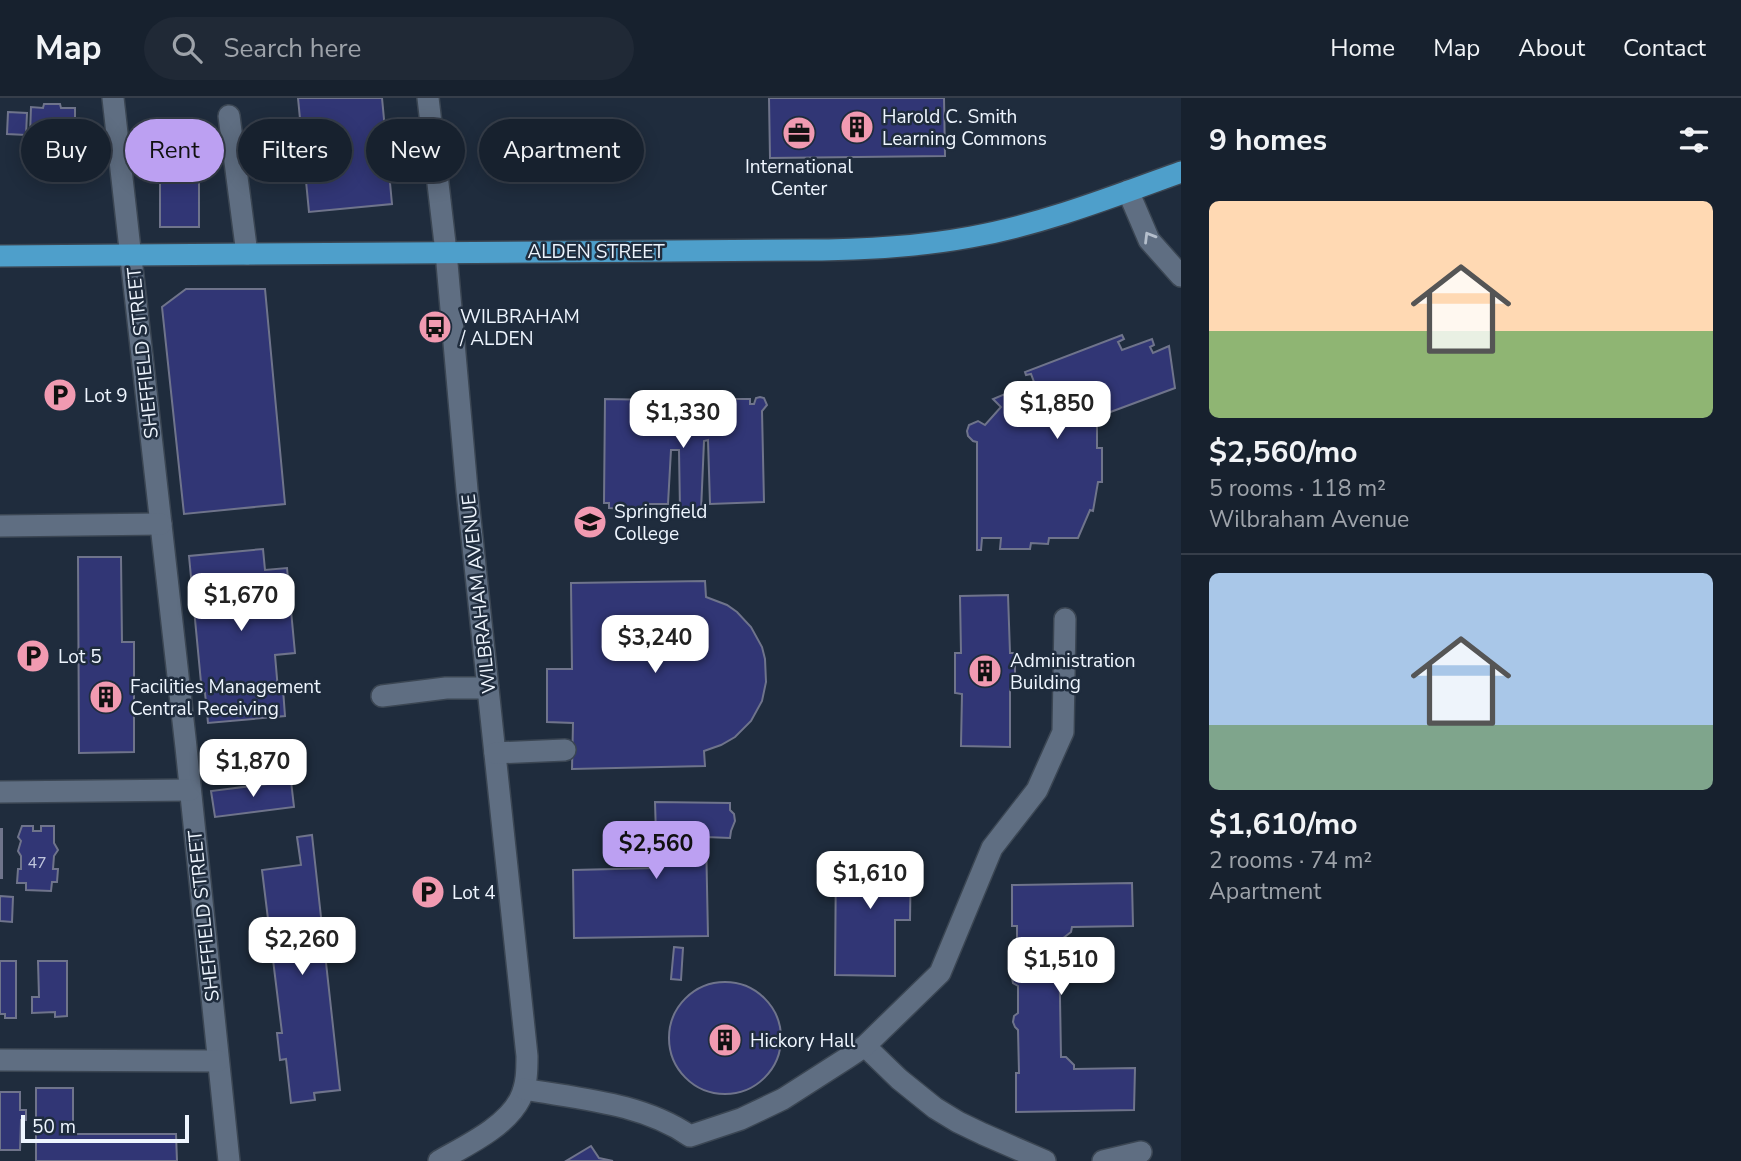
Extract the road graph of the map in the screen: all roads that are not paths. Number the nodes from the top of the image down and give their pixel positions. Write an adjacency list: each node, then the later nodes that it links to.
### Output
1 (113, 98): 7 (street, SHEFFIELD STREET)
2 (428, 98): 6 (street, WILBRAHAM AVENUE)
3 (229, 116): 8 (street)
4 (1181, 172): 5 (main road, ALDEN STREET)
5 (1128, 191): 6 (main road, ALDEN STREET); 10 (street, one-way to 5)
6 (446, 252): 8 (main road, ALDEN STREET); 14 (street, WILBRAHAM AVENUE)
7 (131, 254): 8 (main road, ALDEN STREET); 9 (main road, ALDEN STREET); 11 (street, SHEFFIELD STREET)
8 (247, 254)
9 (0, 256)
10 (1181, 276)
11 (161, 524): 12 (street); 18 (street, SHEFFIELD STREET)
12 (0, 526)
13 (1065, 619): 20 (street)
14 (488, 688): 15 (street); 17 (street, WILBRAHAM AVENUE)
15 (382, 696)
16 (565, 750): 17 (street)
17 (495, 753): 23 (street, WILBRAHAM AVENUE)
18 (190, 790): 19 (street); 22 (street, SHEFFIELD STREET)
19 (0, 792)
20 (865, 1046): 23 (street); 25 (street)
21 (0, 1060): 22 (street)
22 (218, 1061): 26 (street, SHEFFIELD STREET)
23 (524, 1089): 27 (street)
24 (1141, 1152): 28 (street)
25 (1039, 1160)
26 (229, 1161)
27 (439, 1161)
28 (1103, 1161)

